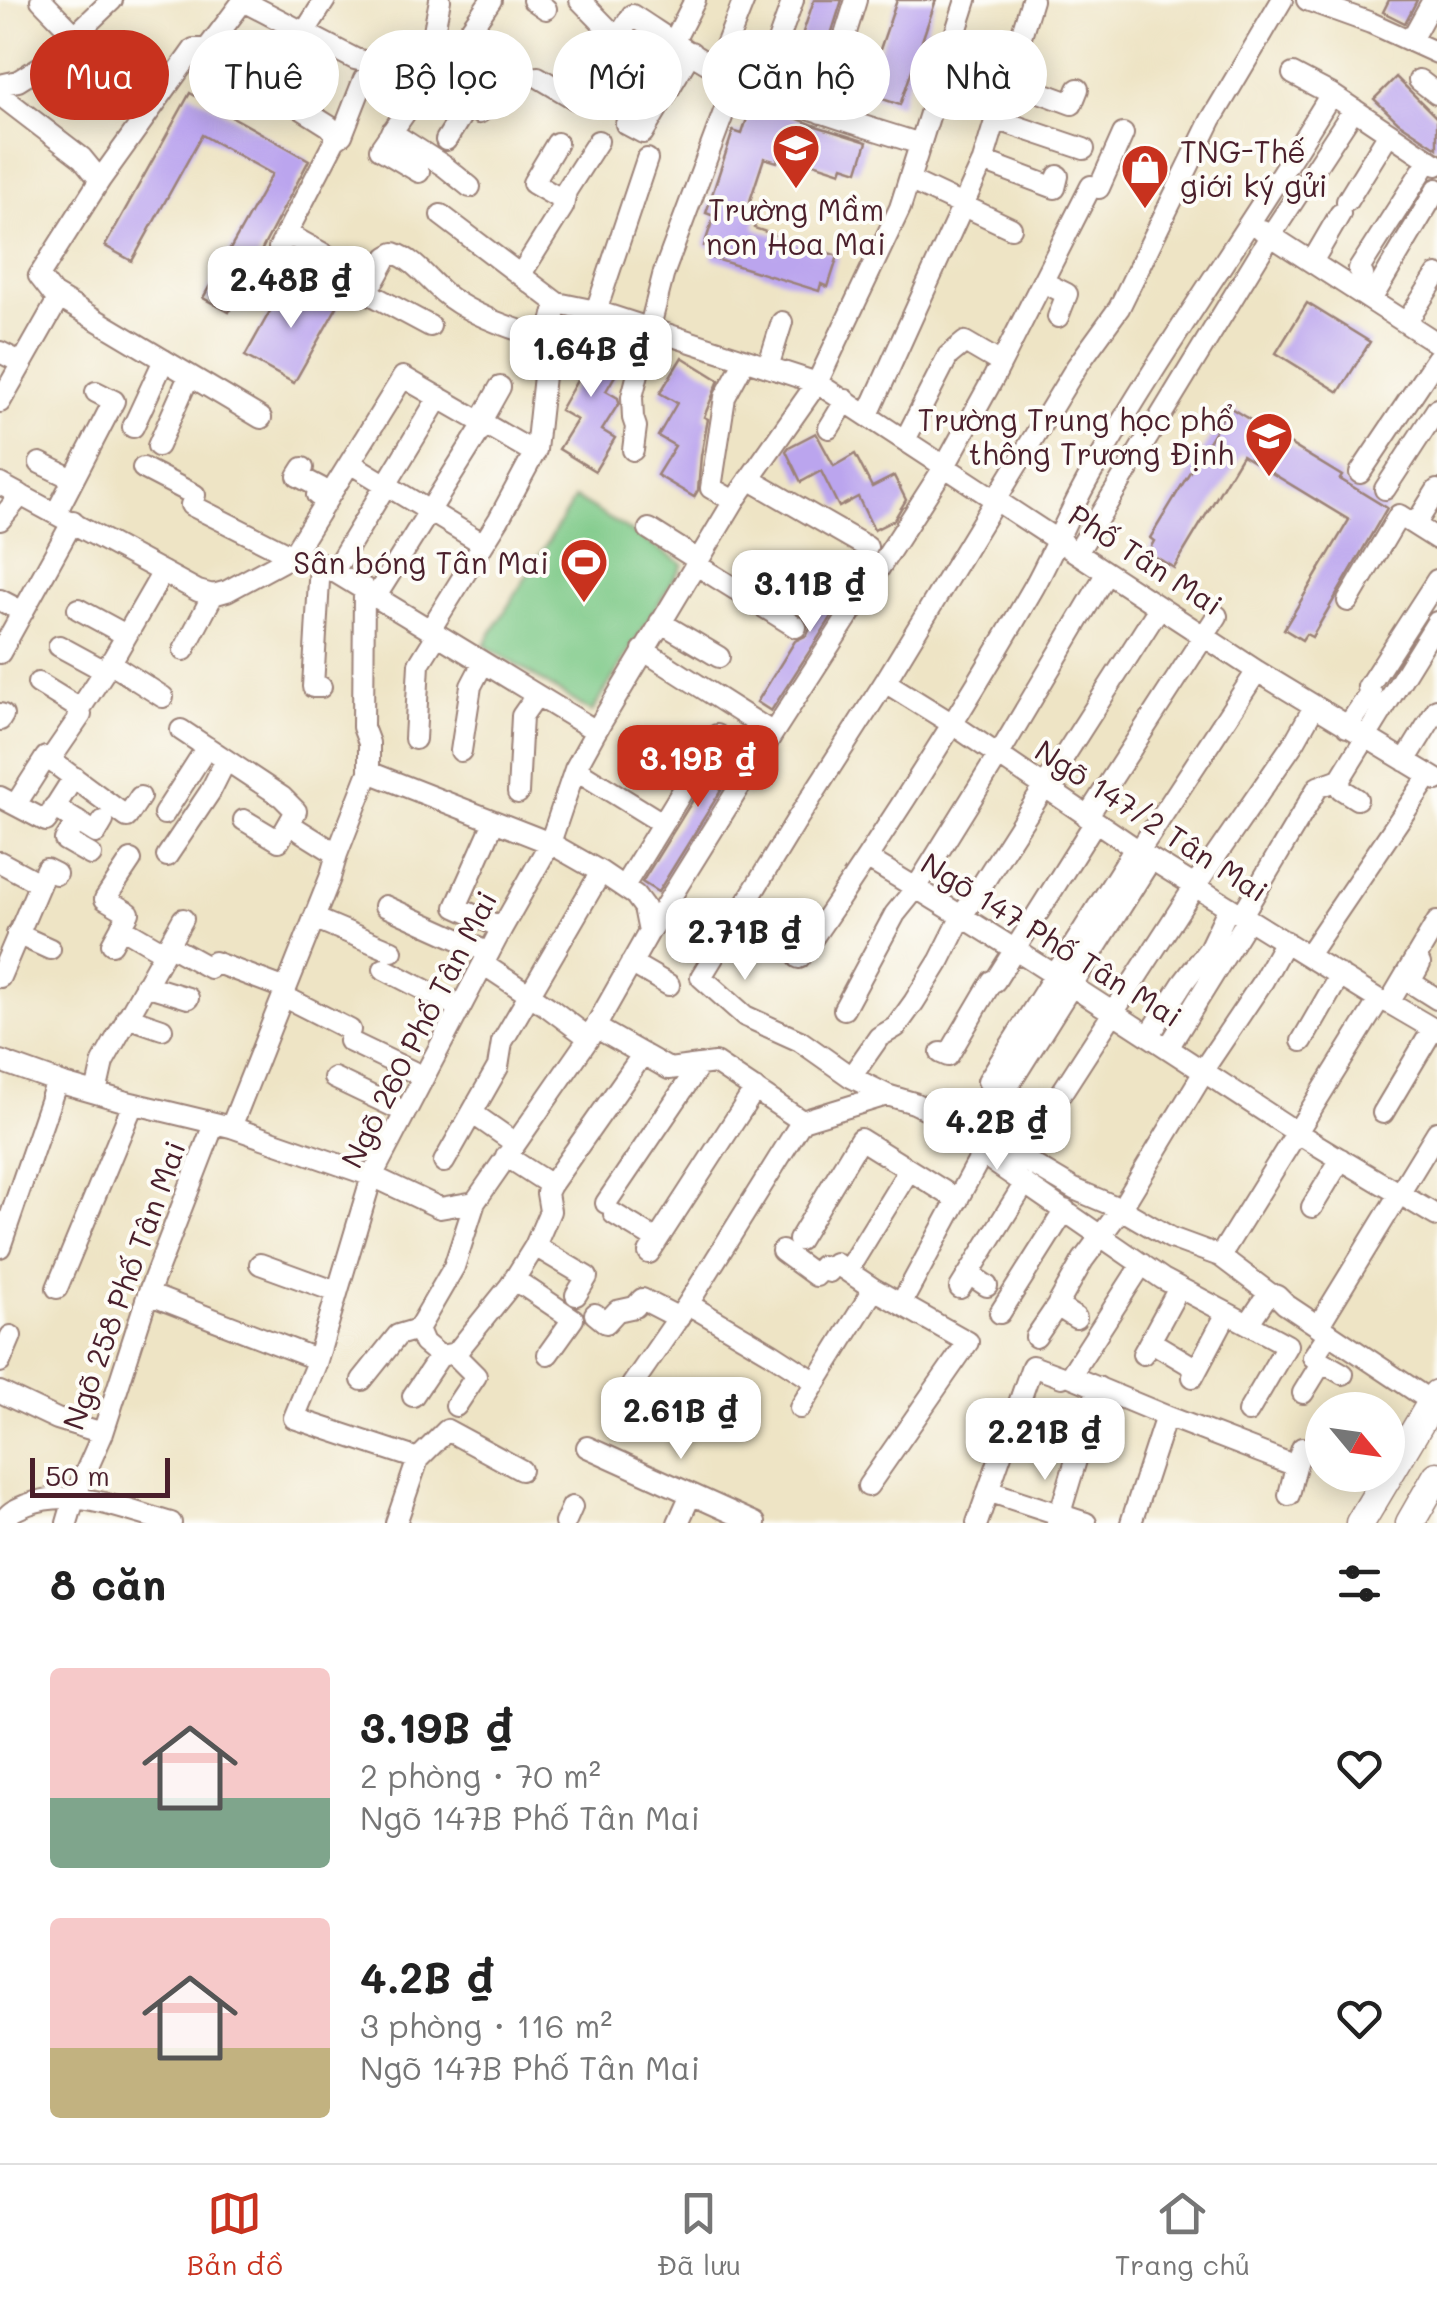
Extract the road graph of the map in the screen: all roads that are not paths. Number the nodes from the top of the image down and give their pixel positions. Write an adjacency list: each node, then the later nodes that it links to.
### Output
1 (41, 0): 17 (street)
2 (112, 0): 18 (street)
3 (242, 0): 19 (street); 20 (street)
4 (325, 0): 21 (street)
5 (440, 0): 22 (street)
6 (491, 0): 23 (street)
7 (580, 0): 24 (street)
8 (744, 0): 27 (street)
9 (793, 0): 28 (street)
10 (856, 0): 29 (street)
11 (966, 0): 30 (street)
12 (1032, 0): 31 (street)
13 (1282, 0): 135 (street)
14 (1306, 0): 32 (street)
15 (1433, 0): 32 (street)
16 (687, 7): 33 (street)
17 (70, 30)
18 (78, 30)
19 (221, 30)
20 (298, 30)
21 (306, 30)
22 (434, 30)
23 (468, 30)
24 (609, 30)
25 (623, 30): 26 (street)
26 (656, 30)
27 (737, 30)
28 (782, 30)
29 (847, 30)
30 (957, 30)
31 (1023, 30)
32 (1410, 40): 34 (street)
33 (682, 46): 36 (street)
34 (1437, 53)
35 (189, 57): 72 (street)
36 (702, 58)
37 (30, 73): 40 (street)
38 (1293, 74): 43 (street)
39 (1419, 80): 44 (street)
40 (0, 85)
41 (1078, 88): 46 (street)
42 (359, 92): 61 (street)
43 (1332, 94): 47 (street); 79 (street)
44 (1437, 94)
45 (0, 95): 72 (street)
46 (1047, 96)
47 (1354, 110): 59 (street); 81 (street)
48 (320, 120): 61 (street)
49 (400, 120): 58 (street)
50 (459, 120): 62 (street)
51 (649, 120): 57 (street)
52 (712, 120): 95 (street)
53 (844, 120): 65 (street)
54 (928, 120): 65 (street)
55 (995, 120): 67 (street)
56 (998, 120): 66 (street)
57 (626, 124)
58 (391, 132): 70 (street); 74 (street)
59 (1389, 133): 68 (street); 82 (street)
60 (1123, 134): 86 (street)
61 (335, 140): 85 (street)
62 (446, 140)
63 (598, 141): 76 (street)
64 (558, 143): 76 (street)
65 (920, 144): 73 (street)
66 (1084, 149)
67 (983, 162): 71 (street); 77 (street)
68 (1433, 163): 87 (street)
69 (640, 166): 90 (street)
70 (419, 172)
71 (1058, 176)
72 (100, 180): 88 (street)
73 (909, 180): 77 (street); 106 (street)
74 (470, 186)
75 (1437, 189): 87 (street)
76 (564, 201): 83 (street)
77 (964, 206): 80 (street); 113 (street)
78 (441, 215): 83 (street)
79 (1251, 223): 81 (street); 143 (street)
80 (1011, 228)
81 (1271, 236): 82 (street); 147 (street)
82 (1312, 262): 87 (street)
83 (521, 274): 89 (street)
84 (1437, 275): 93 (street)
85 (369, 279): 94 (street); 96 (street)
86 (1043, 282): 91 (street); 102 (street)
87 (1363, 295): 93 (street)
88 (59, 298): 100 (street); 103 (street)
89 (557, 303): 90 (street, Phố Tân Mai); 96 (street)
90 (596, 311): 95 (street, Phố Tân Mai)
91 (1058, 317)
92 (782, 322): 104 (street)
93 (1406, 323): 97 (street)
94 (430, 326)
95 (650, 328): 101 (street, Phố Tân Mai); 120 (street)
96 (548, 338): 121 (street)
97 (1437, 343)
98 (0, 352): 103 (street)
99 (1437, 358): 127 (street)
100 (164, 360): 105 (street); 116 (street)
101 (746, 360): 104 (street, Phố Tân Mai); 137 (street)
102 (1001, 362): 118 (street); 124 (street)
103 (22, 363): 111 (street)
104 (768, 367): 106 (street, Phố Tân Mai)
105 (189, 376): 114 (street); 119 (street)
106 (817, 383): 110 (street, Phố Tân Mai); 128 (street)
107 (500, 387): 115 (street)
108 (96, 392): 129 (street)
109 (438, 397): 115 (street); 122 (street); 131 (street)
110 (846, 400): 113 (street, Phố Tân Mai); 117 (street)
111 (0, 402)
112 (1437, 409): 132 (street)
113 (868, 415): 118 (street, Phố Tân Mai)
114 (261, 418)
115 (483, 422): 121 (street); 138 (street)
116 (133, 427)
117 (829, 428)
118 (906, 440): 124 (street, Phố Tân Mai)
119 (158, 446)
120 (633, 450)
121 (535, 453): 145 (street)
122 (350, 462): 131 (street); 136 (street)
123 (40, 463): 129 (street)
124 (945, 466): 135 (street, Phố Tân Mai); 188 (street)
125 (143, 468): 148 (street)
126 (303, 468): 136 (street)
127 (1360, 473)
128 (749, 479): 137 (street); 146 (street)
129 (73, 480): 139 (street)
130 (0, 484): 134 (street)
131 (386, 484): 138 (street); 150 (street)
132 (1385, 489)
133 (1437, 490): 141 (street)
134 (21, 494): 139 (street); 140 (street)
135 (996, 500): 143 (street, Phố Tân Mai); 176 (street)
136 (326, 501): 148 (street)
137 (734, 501): 149 (street)
138 (430, 511): 145 (street); 154 (street)
139 (65, 517): 151 (street); 160 (street)
140 (0, 520)
141 (1407, 520): 144 (street); 157 (street)
142 (648, 529): 149 (street)
143 (1057, 539): 147 (street, Phố Tân Mai); 184 (street)
144 (1437, 539)
145 (482, 543): 165 (street)
146 (867, 547)
147 (1077, 553): 152 (street, Phố Tân Mai)
148 (292, 556): 150 (street); 155 (street)
149 (697, 562): 162 (street); 164 (street)
150 (327, 567): 154 (street); 178 (street)
151 (164, 572): 155 (street); 166 (street)
152 (1106, 574): 158 (street, Phố Tân Mai); 194 (street)
153 (1437, 580): 185 (street)
154 (370, 592): 165 (street); 199 (street)
155 (213, 596): 169 (street)
156 (0, 600): 160 (street)
157 (1348, 601)
158 (1159, 608): 167 (street, Phố Tân Mai); 203 (street)
159 (78, 609): 166 (street)
160 (23, 612): 171 (street)
161 (1217, 616): 167 (street)
162 (660, 622): 170 (street); 172 (street)
163 (1437, 622): 190 (street)
164 (796, 627)
165 (433, 632): 173 (street); 191 (street)
166 (126, 636): 174 (street)
167 (1204, 636): 175 (street, Phố Tân Mai); 211 (street)
168 (59, 646): 174 (street)
169 (184, 650)
170 (643, 650): 187 (street); 188 (street)
171 (0, 653)
172 (719, 658)
173 (483, 663): 179 (street); 193 (street)
174 (107, 667): 180 (street); 183 (street)
175 (1257, 671): 181 (street, Phố Tân Mai); 218 (street)
176 (885, 682): 184 (street, Ngõ 147/2 Tân Mai); 274 (street)
177 (38, 683): 183 (street)
178 (321, 687)
179 (536, 696): 187 (street); 204 (street)
180 (163, 697)
181 (1314, 707): 185 (street, Phố Tân Mai); 227 (street)
182 (1437, 708): 197 (street)
183 (80, 709): 195 (street)
184 (951, 723): 194 (street, Ngõ 147/2 Tân Mai); 222 (street)
185 (1347, 727): 190 (street, Phố Tân Mai)
186 (182, 730): 192 (street)
187 (596, 731): 198 (street)
188 (772, 733): 236 (street)
189 (717, 736): 215 (street)
190 (1366, 738): 197 (street, Phố Tân Mai); 202 (street)
191 (414, 739)
192 (207, 748): 196 (street); 209 (street)
193 (461, 751)
194 (998, 756): 203 (street, Ngõ 147/2 Tân Mai); 228 (street)
195 (50, 760): 200 (street); 207 (street)
196 (226, 760): 216 (street); 221 (street)
197 (1405, 761): 201 (street, Phố Tân Mai)
198 (575, 769): 215 (street); 217 (street)
199 (370, 772): 214 (street); 219 (street, Ngõ 258 Phố Tân Mai)
200 (74, 777): 205 (street); 208 (street)
201 (1433, 778): 243 (street)
202 (1340, 780): 206 (street); 230 (street)
203 (1044, 787): 211 (street, Ngõ 147/2 Tân Mai); 231 (street)
204 (518, 793)
205 (140, 797)
206 (1357, 798)
207 (8, 801): 208 (street)
208 (54, 807): 212 (street)
209 (164, 814)
210 (244, 820): 216 (street)
211 (1091, 820): 218 (street, Ngõ 147/2 Tân Mai); 242 (street)
212 (77, 821): 213 (street); 220 (street)
213 (104, 821)
214 (494, 822): 217 (street); 235 (street)
215 (662, 823): 226 (street)
216 (289, 824): 219 (street)
217 (550, 843): 225 (street); 235 (street, Ngõ 260 Phố Tân Mai)
218 (1142, 853): 227 (street, Ngõ 147/2 Tân Mai); 249 (street)
219 (337, 854): 232 (street, Ngõ 258 Phố Tân Mai)
220 (90, 855)
221 (167, 856)
222 (868, 859): 228 (street, Ngõ 147 Phố Tân Mai); 245 (street)
223 (131, 860): 241 (street)
224 (0, 862): 237 (street)
225 (602, 872): 226 (street); 253 (street)
226 (624, 886): 236 (street)
227 (1195, 886): 230 (street, Ngõ 147/2 Tân Mai); 259 (street)
228 (916, 888): 231 (street, Ngõ 147 Phố Tân Mai); 258 (street)
229 (384, 906): 244 (street)
230 (1240, 914): 239 (street, Ngõ 147/2 Tân Mai); 264 (street); 266 (street)
231 (962, 916): 242 (street, Ngõ 147 Phố Tân Mai); 274 (street)
232 (314, 918): 252 (street, Ngõ 258 Phố Tân Mai); 257 (street)
233 (183, 919): 241 (street)
234 (1437, 922): 256 (street)
235 (502, 928): 244 (street, Ngõ 260 Phố Tân Mai)
236 (649, 932): 246 (street)
237 (17, 934): 240 (street); 248 (street)
238 (1437, 938): 255 (street)
239 (1285, 942): 243 (street, Ngõ 147/2 Tân Mai); 271 (street)
240 (50, 948)
241 (166, 948): 250 (street); 252 (street)
242 (1014, 949): 249 (street, Ngõ 147 Phố Tân Mai); 267 (street)
243 (1308, 955): 247 (street, Ngõ 147/2 Tân Mai)
244 (486, 958): 253 (street); 257 (street, Ngõ 260 Phố Tân Mai)
245 (799, 958)
246 (631, 963): 251 (street); 263 (street)
247 (1340, 975): 256 (street, Ngõ 147/2 Tân Mai); 265 (street)
248 (0, 977)
249 (1062, 980): 259 (street, Ngõ 147 Phố Tân Mai); 276 (street)
250 (145, 985): 254 (street); 260 (street)
251 (669, 985)
252 (284, 993): 272 (street); 285 (street, Ngõ 258 Phố Tân Mai)
253 (528, 994): 263 (street); 283 (street)
254 (188, 998)
255 (1437, 1000)
256 (1384, 1001): 262 (street, Ngõ 147/2 Tân Mai); 286 (street)
257 (460, 1008): 272 (street, Ngõ 260 Phố Tân Mai)
258 (844, 1009)
259 (1112, 1012): 264 (street, Ngõ 147 Phố Tân Mai); 290 (street)
260 (127, 1018): 261 (street); 278 (street)
261 (162, 1029)
262 (1435, 1030): 282 (street)
263 (592, 1032): 268 (street); 289 (street)
264 (1149, 1036): 266 (street, Ngõ 147 Phố Tân Mai)
265 (1302, 1041)
266 (1168, 1048): 271 (street, Ngõ 147 Phố Tân Mai)
267 (942, 1053)
268 (643, 1054): 270 (street); 296 (street)
269 (1, 1064): 275 (street)
270 (699, 1066): 277 (street); 277 (street)
271 (1203, 1070): 286 (street, Ngõ 147 Phố Tân Mai); 301 (street)
272 (424, 1077): 281 (street, Ngõ 260 Phố Tân Mai)
273 (334, 1078): 281 (street)
274 (851, 1078): 279 (street)
275 (57, 1081): 278 (street); 306 (street)
276 (996, 1087)
277 (754, 1089): 284 (street)
278 (96, 1093): 280 (street)
279 (888, 1095): 284 (street); 288 (street)
280 (133, 1104): 285 (street); 313 (street)
281 (405, 1112): 294 (street, Ngõ 260 Phố Tân Mai)
282 (1383, 1113)
283 (472, 1114): 289 (street); 292 (street)
284 (802, 1121): 322 (street)
285 (222, 1126): 294 (street); 318 (street, Ngõ 258 Phố Tân Mai)
286 (1296, 1132): 291 (street, Ngõ 147 Phố Tân Mai); 307 (street)
287 (1437, 1132): 297 (street)
288 (986, 1146): 290 (street); 295 (street); 298 (street)
289 (510, 1150): 296 (street); 299 (street)
290 (1020, 1158): 301 (street)
291 (1341, 1159): 297 (street, Ngõ 147 Phố Tân Mai); 300 (street)
292 (444, 1162)
293 (909, 1170): 298 (street); 310 (street); 310 (street)
294 (372, 1176): 299 (street); 316 (street, Ngõ 260 Phố Tân Mai)
295 (1024, 1184): 302 (street); 312 (street)
296 (551, 1185): 305 (street)
297 (1398, 1193): 303 (street, Ngõ 147 Phố Tân Mai); 329 (street)
298 (958, 1200): 320 (street)
299 (475, 1202): 328 (street)
300 (1312, 1207)
301 (1121, 1209): 304 (street); 307 (street)
302 (1065, 1210): 304 (street); 323 (street)
303 (1437, 1216)
304 (1102, 1234): 309 (street); 321 (street)
305 (535, 1246): 311 (street); 319 (street)
306 (0, 1247)
307 (1220, 1256): 317 (street)
308 (260, 1264): 316 (street)
309 (1142, 1264): 314 (street); 341 (street)
310 (847, 1271): 315 (street)
311 (514, 1279): 332 (street); 333 (street)
312 (972, 1283)
313 (58, 1288)
314 (1179, 1288): 324 (street); 324 (street)
315 (874, 1290): 320 (street); 340 (street)
316 (336, 1292): 335 (street, Ngõ 260 Phố Tân Mai)
317 (1268, 1293): 327 (street); 329 (street)
318 (148, 1294): 335 (street); 351 (street, Ngõ 258 Phố Tân Mai)
319 (576, 1294)
320 (901, 1304): 359 (street)
321 (1057, 1306): 326 (street); 331 (street)
322 (683, 1311): 325 (street); 340 (street); 350 (street)
323 (1000, 1313)
324 (1227, 1313): 327 (street)
325 (595, 1314)
326 (1076, 1318)
327 (1248, 1324): 348 (street)
328 (418, 1329): 333 (street); 339 (street)
329 (1324, 1329): 334 (street); 345 (street)
330 (11, 1336): 336 (street)
331 (1036, 1337)
332 (548, 1354)
333 (448, 1355): 344 (street); 346 (street)
334 (1312, 1357): 337 (street); 343 (street)
335 (316, 1359): 355 (street, Ngõ 260 Phố Tân Mai)
336 (0, 1362)
337 (1343, 1374)
338 (1062, 1377): 360 (street)
339 (362, 1380)
340 (816, 1382): 347 (street)
341 (1098, 1387): 349 (street); 365 (street)
342 (0, 1392): 351 (street)
343 (1303, 1393)
344 (412, 1396)
345 (1435, 1400): 352 (main road)
346 (456, 1406)
347 (800, 1408)
348 (1248, 1412)
349 (1166, 1416): 356 (street); 374 (street)
350 (698, 1427)
351 (102, 1433): 364 (street, Ngõ 258 Phố Tân Mai)
352 (1405, 1438)
353 (587, 1447): 362 (street)
354 (1305, 1449): 356 (street)
355 (418, 1459): 357 (street); 369 (street)
356 (1296, 1466): 363 (street)
357 (521, 1470)
358 (1437, 1476): 376 (main road)
359 (868, 1486)
360 (988, 1491): 365 (street); 372 (street)
361 (1370, 1492): 375 (main road)
362 (691, 1494): 370 (street); 371 (street)
363 (1289, 1495)
364 (75, 1496): 366 (street); 367 (street, Ngõ 258 Phố Tân Mai); 368 (street)
365 (1058, 1519): 373 (street)
366 (2, 1523)
367 (67, 1523)
368 (171, 1523)
369 (396, 1523)
370 (678, 1523)
371 (755, 1523)
372 (977, 1523)
373 (1086, 1523)
374 (1131, 1523)
375 (1360, 1523)
376 (1410, 1523)

